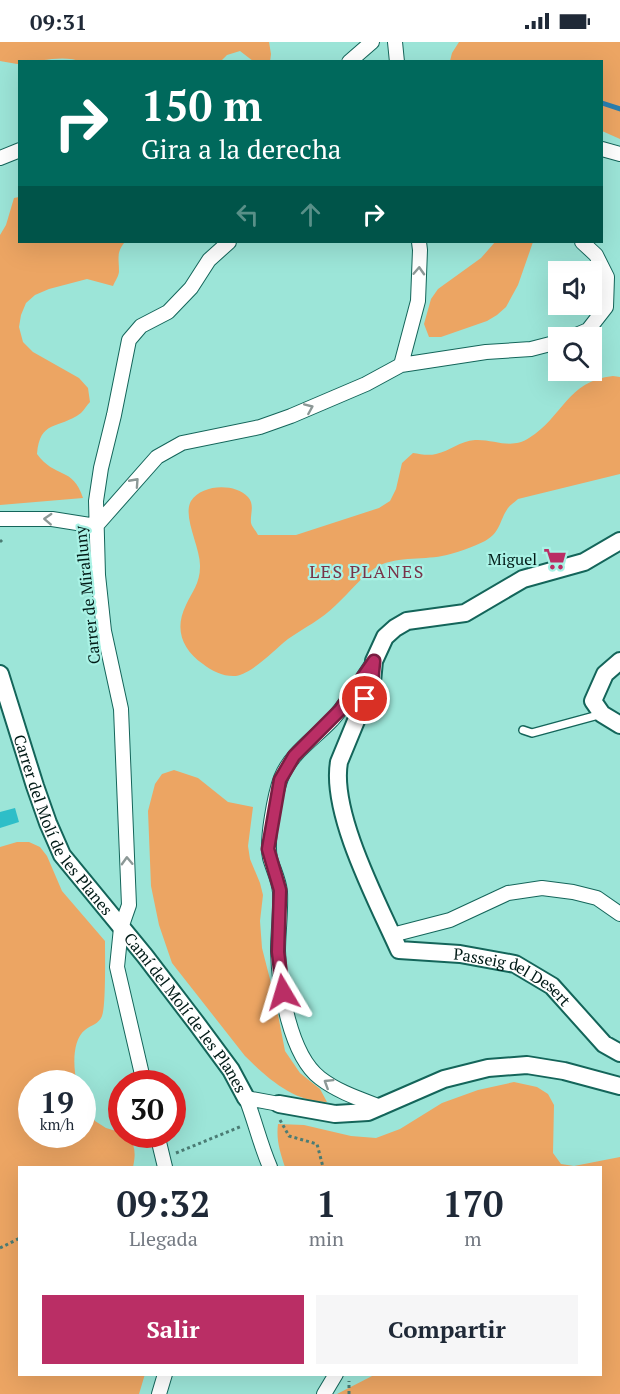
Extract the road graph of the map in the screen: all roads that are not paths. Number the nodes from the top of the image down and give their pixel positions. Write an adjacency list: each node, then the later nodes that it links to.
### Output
1 (372, 42): 3 (street)
2 (395, 43): 4 (street)
3 (351, 60)
4 (397, 60)
5 (603, 149): 7 (street)
6 (18, 151): 8 (street)
7 (620, 154)
8 (0, 158)
9 (228, 243): 16 (street, Carrer de Miralluny)
10 (419, 243): 14 (street, one-way to 10)
11 (583, 243): 12 (street)
12 (590, 327)
13 (548, 345): 14 (street)
14 (401, 365): 16 (street, one-way to 14)
15 (0, 519): 16 (street, one-way to 15)
16 (96, 526): 25 (street, Carrer de Miralluny, one-way to 16)
17 (620, 541): 18 (street)
18 (374, 661): 26 (street); 32 (street, one-way to 18)
19 (620, 661): 21 (street)
20 (0, 675): 25 (street, Carrer del Molí de les Planes)
21 (602, 714): 22 (street); 23 (lane)
22 (620, 725)
23 (523, 730)
24 (620, 914): 26 (street)
25 (123, 923): 28 (street, Carrer de Miralluny); 30 (street, Camí del Molí de les Planes)
26 (392, 935): 27 (street, Passeig del Desert)
27 (620, 1053)
28 (141, 1070)
29 (620, 1086): 32 (street)
30 (246, 1098): 31 (street); 35 (street, Camí del Molí de les Planes)
31 (279, 1104): 32 (street)
32 (381, 1107)
33 (160, 1148): 34 (street)
34 (164, 1164)
35 (270, 1166)
36 (164, 1376): 38 (street)
37 (335, 1376): 39 (street)
38 (159, 1394)
39 (324, 1394)

